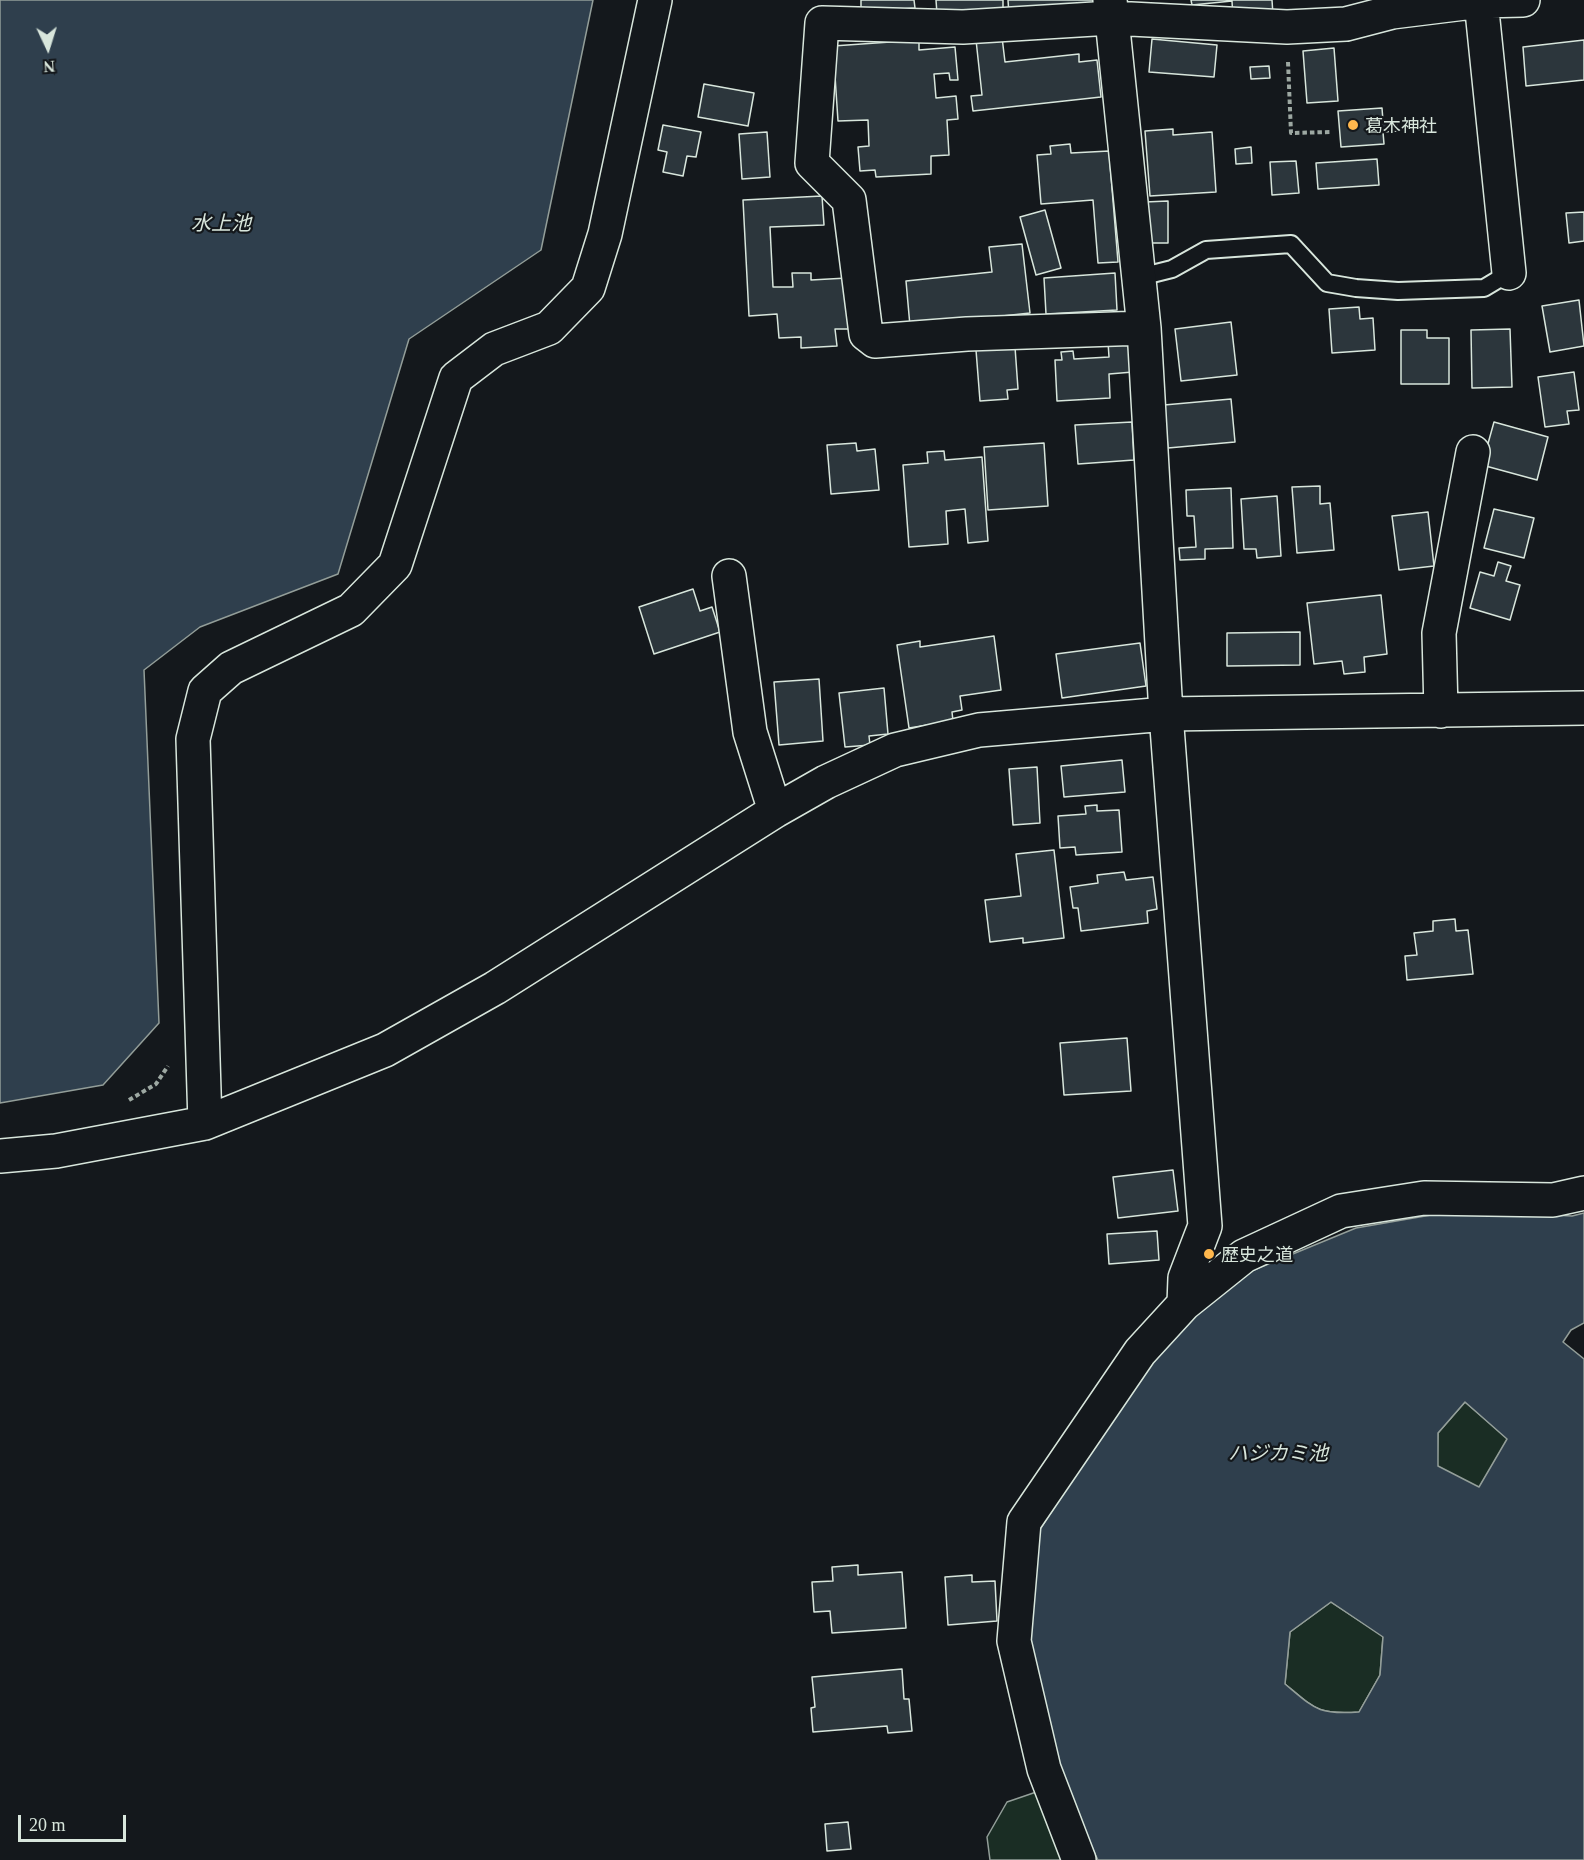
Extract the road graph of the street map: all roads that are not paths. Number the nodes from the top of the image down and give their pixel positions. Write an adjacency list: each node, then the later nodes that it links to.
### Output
1 (655, 0): 14 (street)
2 (1523, 0): 3 (street)
3 (1481, 1): 4 (street); 5 (street)
4 (1111, 9): 6 (street); 7 (street)
5 (1509, 273): 6 (lane)
6 (1140, 277): 7 (street)
7 (1144, 328): 12 (street)
8 (1473, 452): 11 (street)
9 (729, 576): 13 (street)
10 (1584, 708): 11 (street)
11 (1441, 711): 12 (street)
12 (1166, 714): 13 (street); 17 (street)
13 (775, 811): 14 (street)
14 (205, 1123): 15 (street)
15 (0, 1156)
16 (1584, 1193): 18 (street)
17 (1205, 1226): 18 (street); 19 (street)
18 (1244, 1256): 19 (street)
19 (1185, 1304): 20 (street)
20 (1079, 1860)

